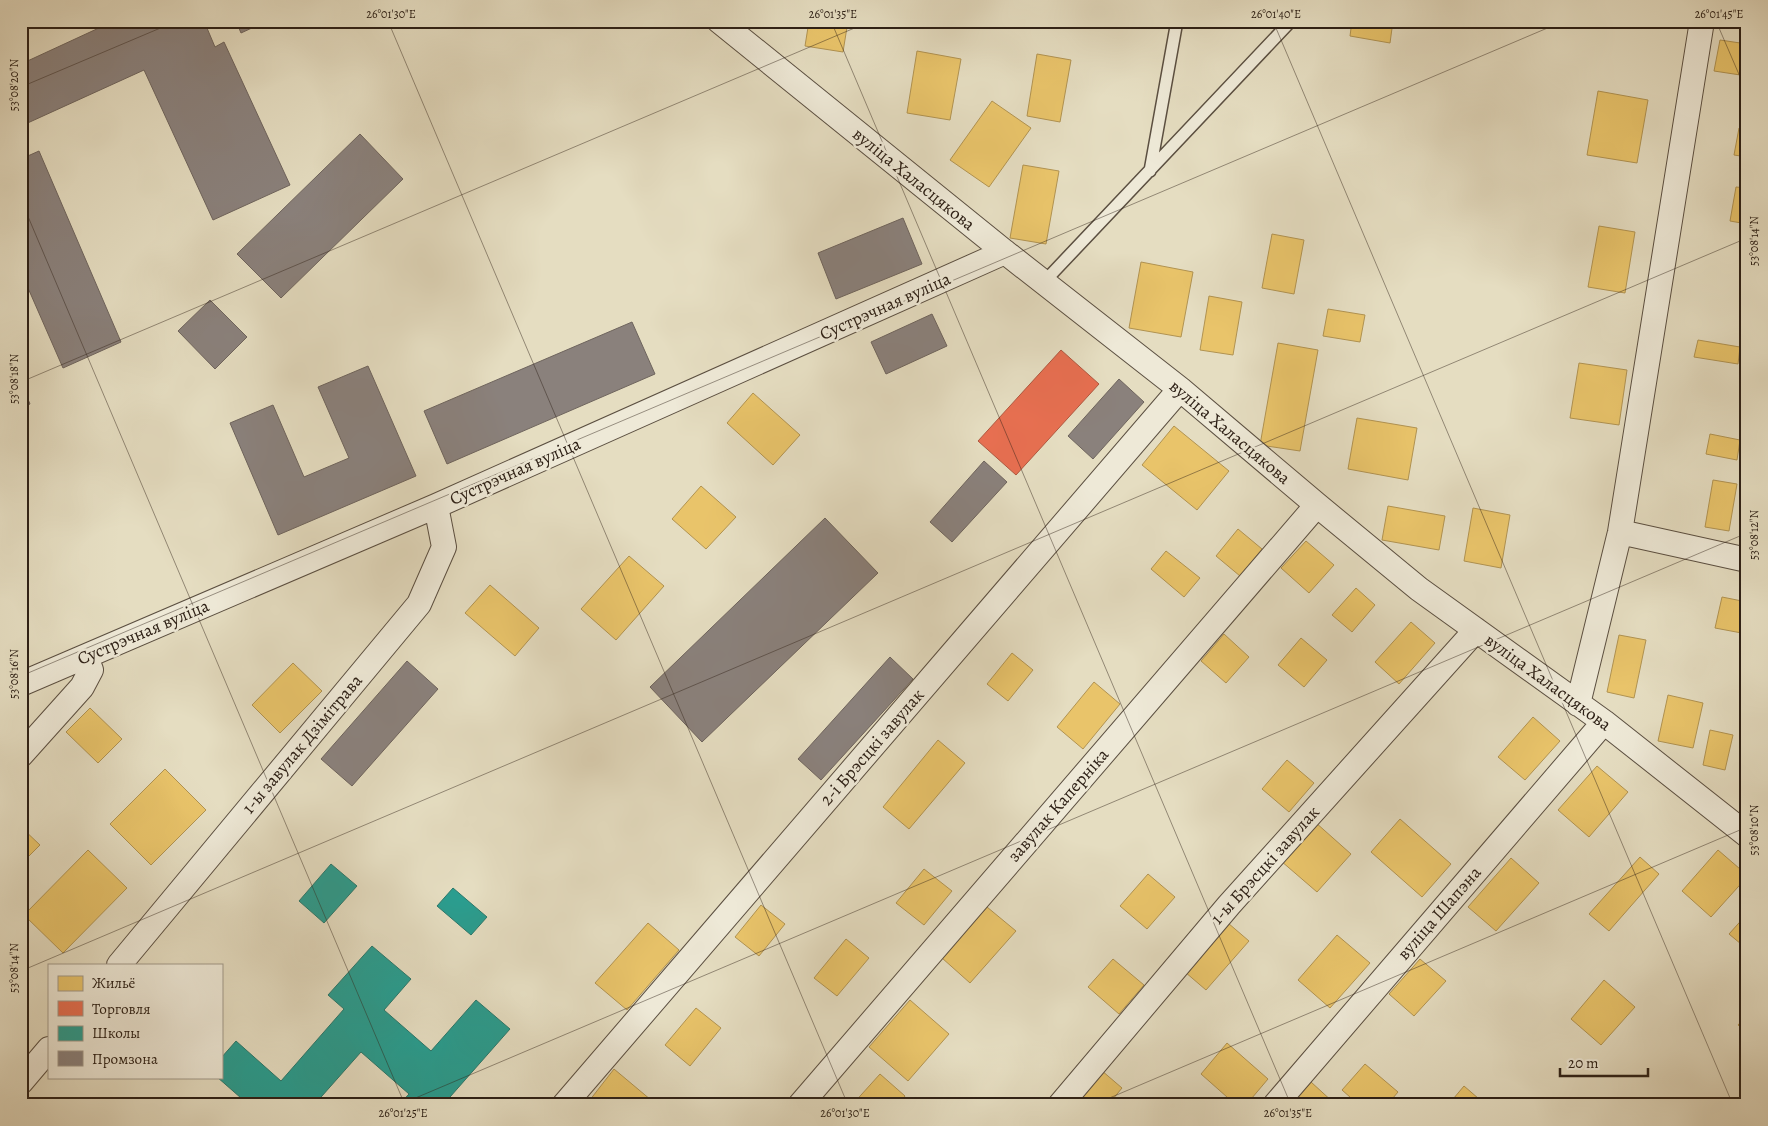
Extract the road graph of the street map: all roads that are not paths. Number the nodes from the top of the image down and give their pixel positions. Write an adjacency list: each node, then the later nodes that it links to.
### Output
1 (719, 21): 6 (street, вуліца Халасцякова)
2 (1177, 21): 5 (lane)
3 (1291, 21): 5 (lane)
4 (1702, 21): 11 (street)
5 (1150, 171): 7 (lane)
6 (1005, 252): 7 (street, вуліца Халасцякова); 10 (street, Сустрэчная вуліца)
7 (1044, 282): 8 (street, вуліца Халасцякова)
8 (1180, 389): 9 (street, вуліца Халасцякова); 23 (street, 2-і Брэсцкі завулак)
9 (1316, 505): 13 (street, вуліца Халасцякова); 24 (street, завулак Каперніка)
10 (436, 506): 14 (street, Сустрэчная вуліца); 20 (street, 1-ы завулак Дзімітрава)
11 (1620, 532): 12 (street); 16 (street)
12 (1747, 560)
13 (1476, 630): 16 (street, вуліца Халасцякова); 25 (street, 1-ы Брэсцкі завулак)
14 (86, 656): 15 (street, Сустрэчная вуліца); 18 (street)
15 (21, 684)
16 (1578, 704): 17 (street, вуліца Халасцякова)
17 (1604, 722): 19 (street, вуліца Халасцякова); 26 (street, вуліца Шапэна)
18 (21, 755)
19 (1747, 835)
20 (120, 964)
21 (48, 1050): 22 (street)
22 (21, 1082)
23 (564, 1105)
24 (800, 1105)
25 (1060, 1105)
26 (1274, 1105)

